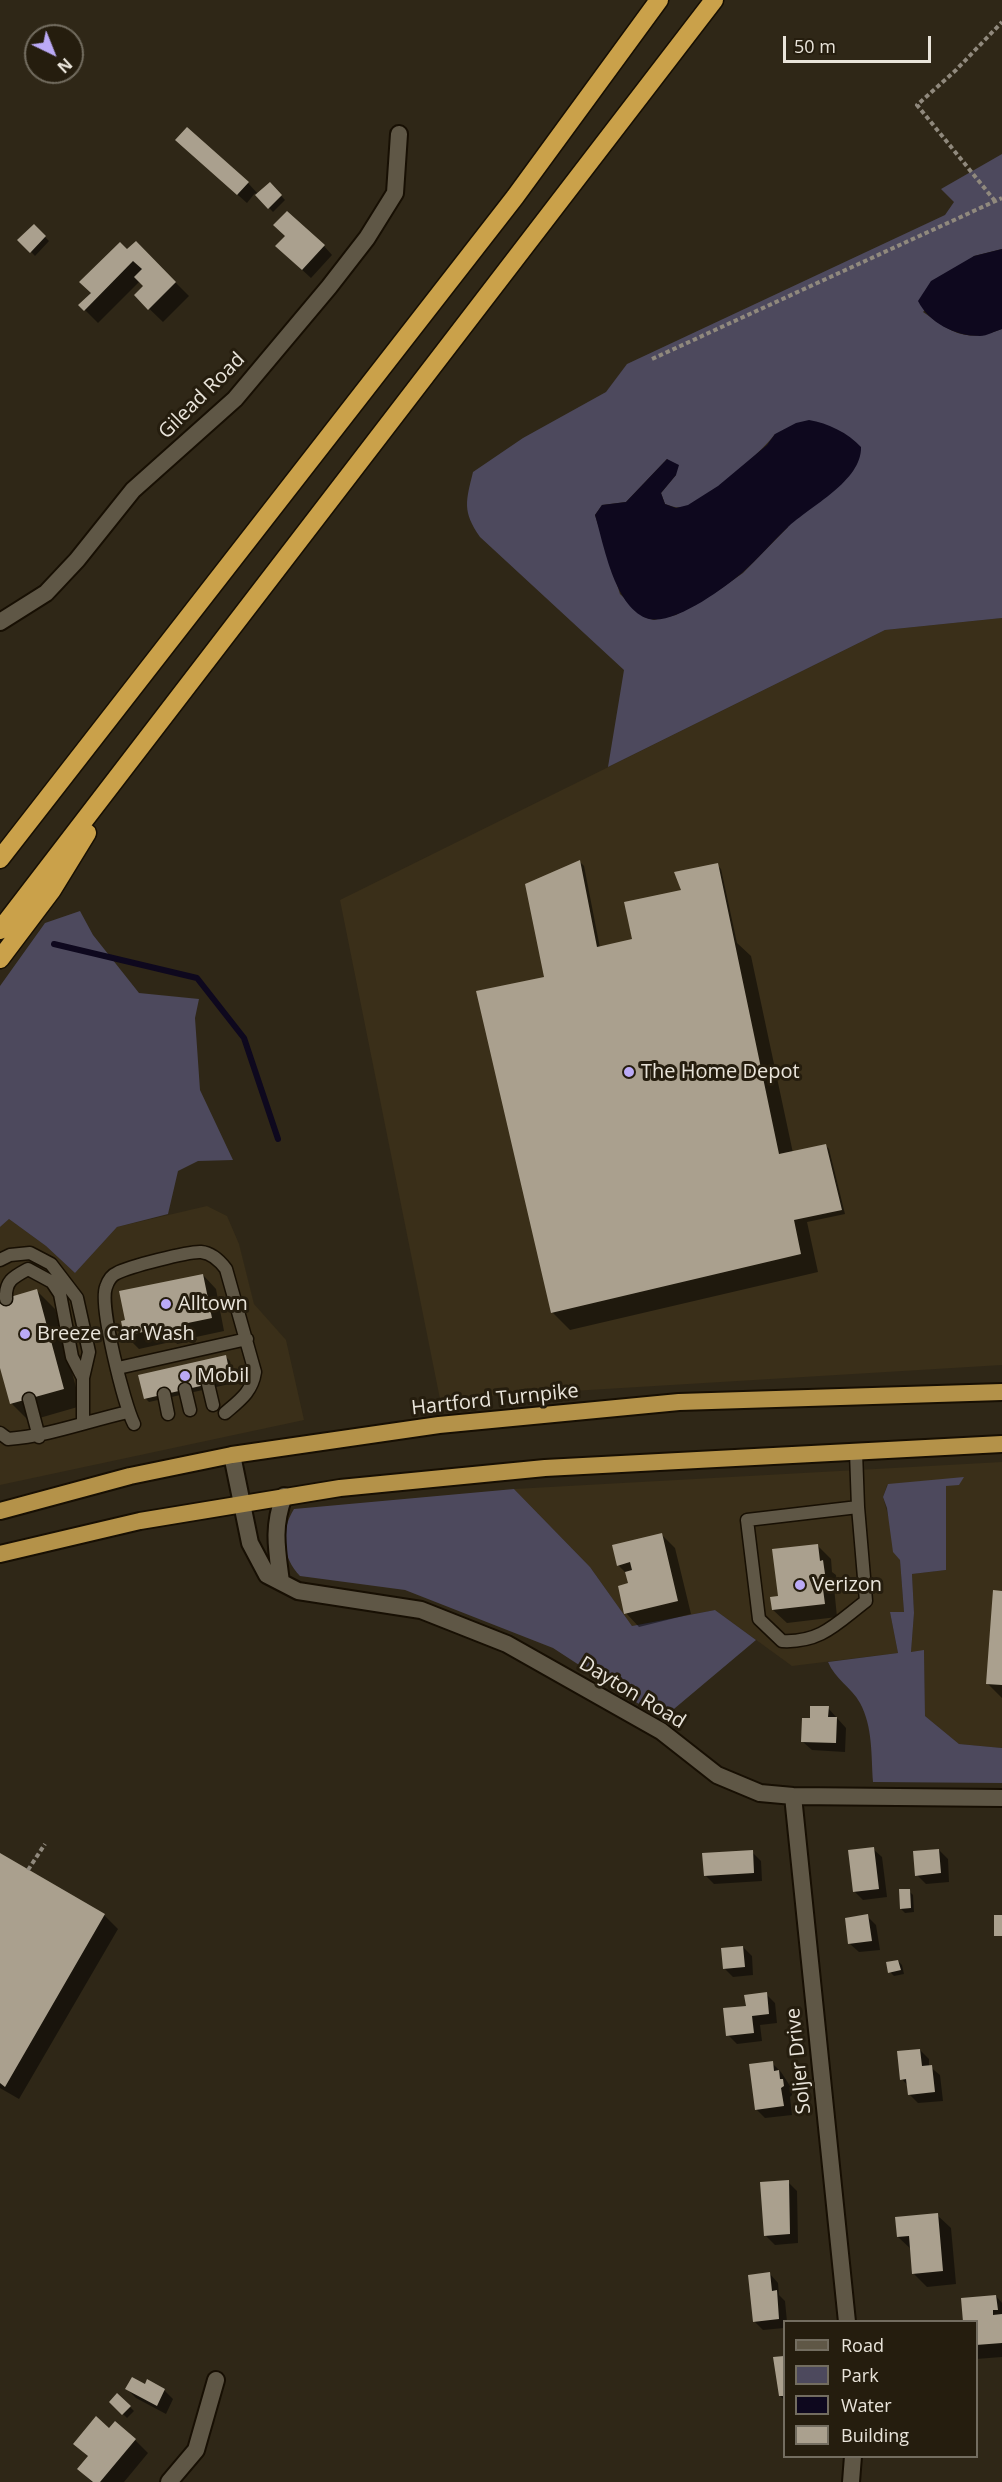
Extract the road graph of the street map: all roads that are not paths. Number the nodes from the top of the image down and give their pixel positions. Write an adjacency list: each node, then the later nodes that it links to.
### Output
1 (659, 0): 6 (highway)
2 (714, 0): 5 (highway)
3 (399, 134): 4 (street, Gilead Road)
4 (0, 622)
5 (141, 744): 7 (highway); 8 (highway)
6 (0, 859)
7 (0, 930)
8 (0, 959)
9 (0, 1260): 13 (lane)
10 (6, 1299): 13 (lane)
11 (247, 1339): 12 (lane); 12 (lane); 22 (lane)
12 (118, 1368): 21 (lane)
13 (83, 1378): 24 (lane)
14 (208, 1384): 19 (lane)
15 (185, 1389): 20 (lane)
16 (1002, 1392): 30 (highway, Hartford Turnpike)
17 (164, 1394): 23 (lane)
18 (28, 1399): 27 (lane)
19 (213, 1405)
20 (190, 1410)
21 (129, 1412): 24 (lane); 25 (lane)
22 (225, 1413)
23 (168, 1414)
24 (83, 1422): 27 (lane)
25 (134, 1424)
26 (0, 1433): 27 (lane)
27 (39, 1437)
28 (1002, 1444): 29 (highway)
29 (856, 1452): 31 (highway); 33 (lane)
30 (232, 1455): 32 (street, Dayton Road); 34 (highway, Hartford Turnpike)
31 (284, 1496): 32 (highway); 36 (street)
32 (241, 1503): 35 (highway); 36 (street, Dayton Road)
33 (858, 1507): 33 (lane)
34 (0, 1511)
35 (0, 1554)
36 (281, 1582): 37 (street, Dayton Road)
37 (793, 1796): 38 (street, Dayton Road); 39 (street, Soljer Drive)
38 (1002, 1798)
39 (847, 2320)
40 (216, 2380): 42 (street)
41 (853, 2458): 43 (street)
42 (170, 2482)
43 (851, 2482)

